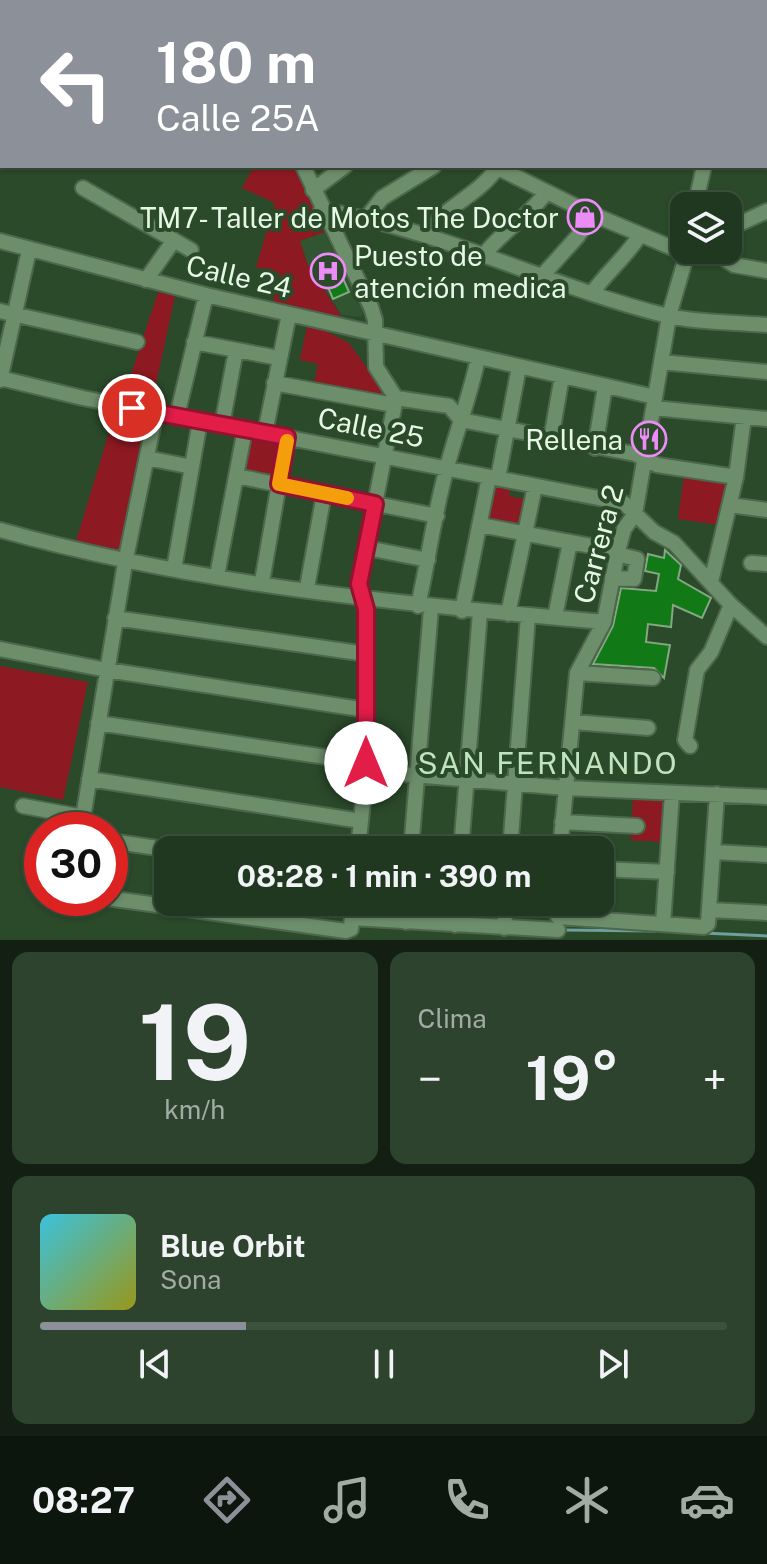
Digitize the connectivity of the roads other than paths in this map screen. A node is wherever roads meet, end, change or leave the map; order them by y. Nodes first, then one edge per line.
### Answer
1 (304, 168) edge
2 (342, 168) edge
3 (431, 168) edge
4 (494, 168) edge
5 (497, 168) edge
6 (704, 168) edge
7 (83, 188) dead end
8 (313, 190) junction
9 (698, 192) edge
10 (546, 193) junction
11 (321, 210) junction
12 (767, 211) edge
13 (592, 214) junction
14 (367, 217) junction
15 (742, 223) edge
16 (426, 235) junction
17 (640, 235) junction
18 (174, 240) junction
19 (0, 241) edge
20 (670, 247) edge
21 (29, 250) junction
22 (191, 250) dead end
23 (484, 255) junction
24 (683, 264) edge
25 (733, 264) edge
26 (767, 271) edge
27 (542, 276) junction
28 (146, 280) junction
29 (592, 293) junction
30 (206, 295) junction
31 (7, 313) edge
32 (289, 314) junction
33 (669, 316) junction
34 (767, 325) edge
35 (375, 335) junction
36 (137, 342) dead end
37 (194, 342) junction
38 (236, 350) junction
39 (279, 358) junction
40 (478, 358) junction
41 (661, 362) junction
42 (519, 367) junction
43 (767, 372) edge
44 (562, 376) junction
45 (0, 379) edge
46 (274, 383) junction
47 (605, 386) junction
48 (395, 402) junction
49 (655, 402) junction
50 (156, 412) junction
51 (177, 416) junction
52 (744, 417) junction
53 (767, 419) edge
54 (461, 420) junction
55 (200, 421) junction
56 (222, 425) junction
57 (245, 429) junction
58 (507, 430) junction
59 (265, 433) junction
60 (287, 437) junction
61 (551, 439) junction
62 (595, 448) junction
63 (384, 455) junction
64 (147, 458) junction
65 (646, 461) junction
66 (192, 467) junction
67 (446, 468) junction
68 (236, 476) junction
69 (736, 477) junction
70 (494, 478) junction
71 (279, 484) junction
72 (535, 486) junction
73 (324, 494) junction
74 (375, 504) junction
75 (730, 505) junction
76 (767, 510) edge
77 (635, 514) junction
78 (437, 516) junction
79 (480, 525) junction
80 (0, 530) edge
81 (525, 533) junction
82 (570, 542) junction
83 (367, 548) junction
84 (617, 552) junction
85 (428, 560) junction
86 (125, 563) junction
87 (751, 563) dead end
88 (767, 564) edge
89 (174, 569) junction
90 (217, 576) junction
91 (612, 578) junction
92 (262, 582) junction
93 (711, 582) junction
94 (307, 588) junction
95 (362, 596) junction
96 (731, 605) junction
97 (424, 607) junction
98 (462, 611) junction
99 (480, 612) junction
100 (508, 614) junction
101 (528, 616) junction
102 (555, 617) junction
103 (115, 618) junction
104 (604, 622) junction
105 (767, 637) edge
106 (0, 649) edge
107 (366, 654) junction
108 (107, 670) junction
109 (577, 673) junction
110 (653, 678) dead end
111 (366, 710) junction
112 (573, 722) junction
113 (98, 723) junction
114 (648, 728) dead end
115 (690, 746) dead end
116 (366, 767) junction
117 (417, 776) junction
118 (89, 779) junction
119 (467, 780) junction
120 (515, 783) junction
121 (566, 788) junction
122 (672, 793) junction
123 (717, 794) junction
124 (767, 797) edge
125 (23, 806) dead end
126 (43, 812) edge
127 (84, 812) edge
128 (361, 821) junction
129 (562, 822) junction
130 (637, 826) dead end
131 (359, 836) edge
132 (412, 836) edge
133 (462, 836) edge
134 (511, 836) edge
135 (561, 836) edge
136 (128, 844) edge
137 (154, 847) edge
138 (714, 852) junction
139 (767, 855) edge
140 (614, 870) edge
141 (667, 872) junction
142 (128, 900) edge
143 (767, 913) edge
144 (350, 916) edge
145 (406, 916) edge
146 (456, 916) edge
147 (505, 916) edge
148 (709, 917) junction
149 (406, 922) junction
150 (560, 922) edge
151 (349, 924) junction
152 (663, 924) junction
153 (455, 925) junction
154 (504, 928) junction

1 - 8 street
2 - 8 street
3 - 14 street
4 - 16 street
5 - 10 street
6 - 9 street
7 - 18 street
8 - 11 street
10 - 13 street
10 - 23 street
11 - 14 street
11 - 35 street
12 - 15 street
13 - 17 street
13 - 27 street
14 - 16 street
16 - 23 street
17 - 20 street
17 - 29 street
18 - 22 street
18 - 28 street
19 - 21 street, Calle 24
21 - 28 street, Calle 24
21 - 31 street
23 - 27 street
24 - 33 street, Carrera 2
25 - 26 street
27 - 29 street
28 - 30 street, Calle 24
29 - 33 street
30 - 32 street, Calle 24
30 - 37 street
31 - 36 street
31 - 45 street
32 - 35 street, Calle 24
32 - 39 street
33 - 34 street
33 - 41 street, Carrera 2
35 - 40 street, Calle 24
35 - 48 street
37 - 38 street
37 - 51 street
38 - 39 street
38 - 56 street
39 - 46 street
40 - 42 street, Calle 24
40 - 54 street
41 - 43 street
41 - 49 street, Carrera 2
42 - 44 street, Calle 24
42 - 58 street
44 - 47 street, Calle 24
44 - 61 street
45 - 50 street, Calle 25
46 - 48 street
46 - 59 street
47 - 49 street, Calle 24
47 - 62 street
48 - 54 street
48 - 63 street
49 - 52 street, Calle 24
49 - 65 street, Carrera 2
50 - 51 street, Calle 25
50 - 64 street
51 - 55 street, Calle 25
52 - 53 street, Calle 24
52 - 69 street
54 - 58 street
54 - 67 street
55 - 56 street, Calle 25
55 - 66 street
56 - 57 street, Calle 25
57 - 59 street, Calle 25
57 - 68 street
58 - 61 street
58 - 70 street
59 - 60 street, Calle 25
60 - 63 street, Calle 25
60 - 71 street
61 - 62 street
62 - 65 street
63 - 67 street, Calle 25
63 - 74 street
64 - 66 street
64 - 86 street
65 - 69 street
65 - 77 street, Carrera 2
66 - 89 street
67 - 70 street, Calle 25
67 - 78 street
68 - 71 street
68 - 90 street
69 - 75 street
70 - 72 street, Calle 25
70 - 79 street
71 - 73 street
71 - 92 street
72 - 77 street, Calle 25
72 - 81 street
73 - 74 street
73 - 94 street
74 - 78 street
74 - 83 street
75 - 76 street
75 - 93 street
77 - 84 street, Carrera 2
77 - 93 street, Calle 25
78 - 85 street
79 - 81 street
79 - 98 street
80 - 86 street
81 - 82 street
81 - 100 street
82 - 84 street
82 - 102 street
83 - 85 street
83 - 95 street
84 - 91 street, Carrera 2
84 - 91 street
85 - 97 street
86 - 89 street
86 - 103 street
87 - 88 street
89 - 90 street
90 - 92 street
91 - 104 street, Carrera 2
92 - 94 street
93 - 96 street, Calle 25
94 - 95 street
95 - 97 street
95 - 107 street
96 - 105 street, Calle 25
96 - 115 street
97 - 98 street
97 - 117 street
98 - 99 street
99 - 100 street
99 - 119 street
100 - 101 street
101 - 102 street
101 - 120 street
102 - 104 street
103 - 107 street
103 - 108 street
104 - 109 street, Carrera 2
106 - 108 street
107 - 111 street
108 - 111 street
108 - 113 street
109 - 110 street
109 - 112 street, Carrera 2
111 - 116 street
112 - 114 street
112 - 121 street, Carrera 2
113 - 116 street
113 - 118 street
116 - 117 street
116 - 128 street
117 - 119 street
117 - 132 street
118 - 127 street
118 - 128 street
119 - 120 street
119 - 133 street
120 - 121 street
120 - 134 street
121 - 122 street
121 - 129 street, Carrera 2
122 - 123 street
122 - 141 street
123 - 124 street
123 - 138 street
125 - 126 street
128 - 131 street
129 - 130 street
129 - 135 street, Carrera 2
136 - 137 street
138 - 139 street
138 - 148 street
140 - 141 street
141 - 152 street
142 - 151 street
143 - 148 street
144 - 151 street
145 - 149 street
146 - 153 street
147 - 154 street
148 - 152 street
149 - 151 street
149 - 153 street
150 - 152 street
150 - 154 street
153 - 154 street

